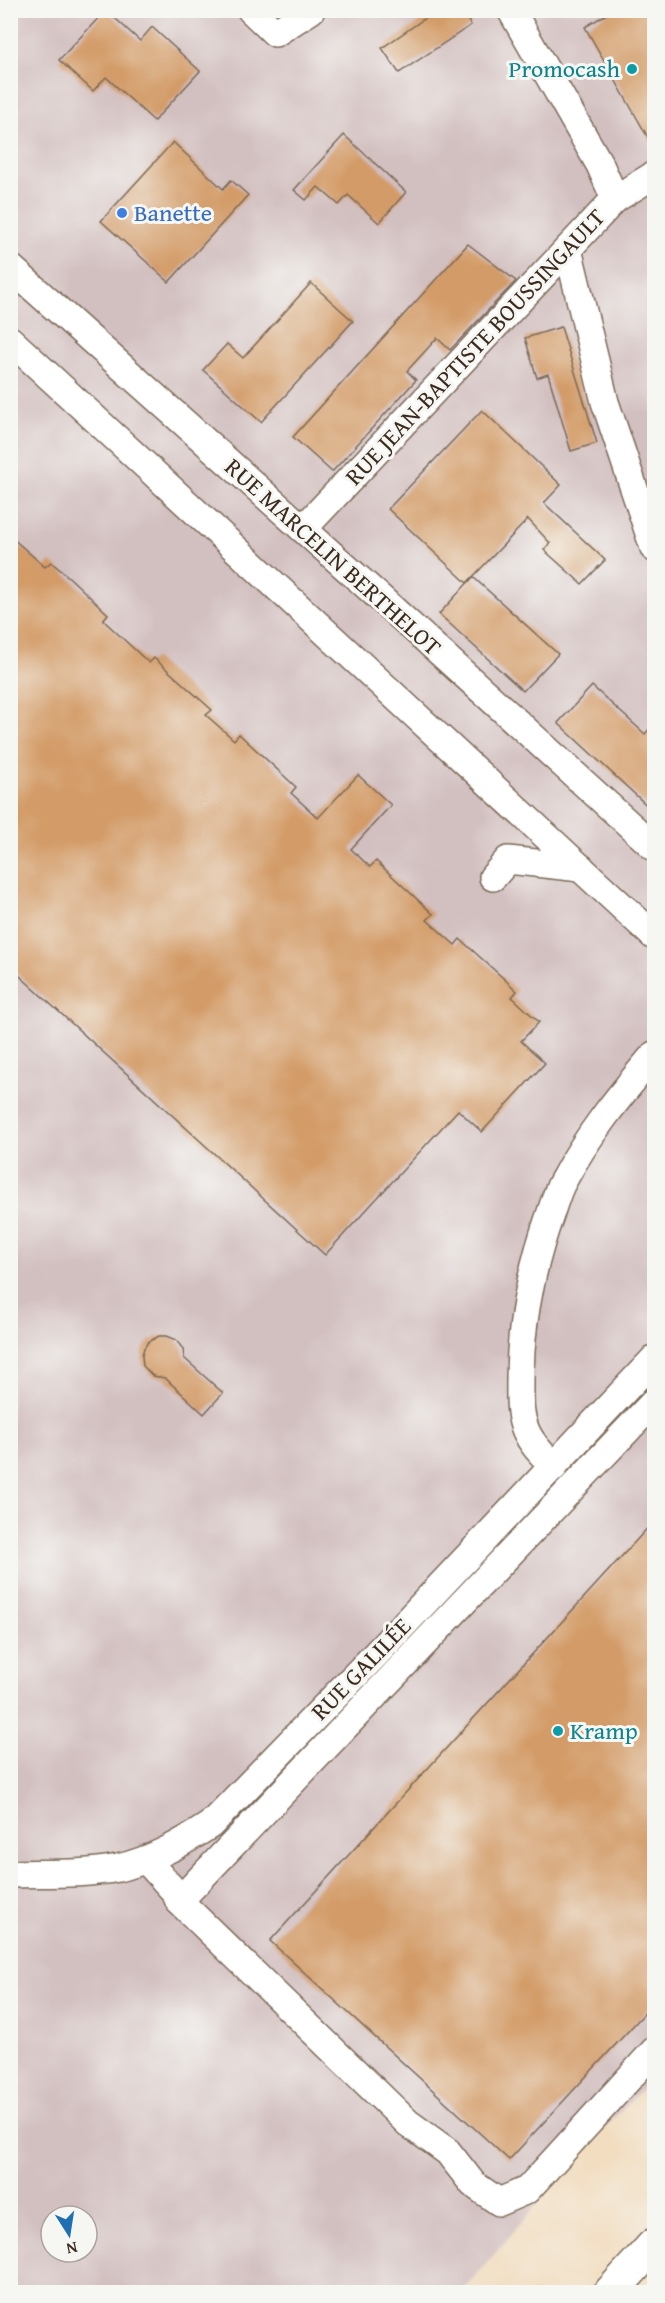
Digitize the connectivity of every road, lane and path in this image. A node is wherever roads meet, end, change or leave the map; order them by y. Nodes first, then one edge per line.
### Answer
1 (251, 10) edge
2 (311, 10) edge
3 (511, 10) edge
4 (654, 176) edge
5 (615, 199) junction
6 (568, 249) junction
7 (10, 267) edge
8 (10, 340) edge
9 (303, 529) junction
10 (654, 548) edge
11 (654, 847) edge
12 (581, 868) junction
13 (493, 877) dead end
14 (654, 936) edge
15 (654, 1055) edge
16 (654, 1359) edge
17 (654, 1402) edge
18 (554, 1467) junction
19 (146, 1860) junction
20 (10, 1874) edge
21 (179, 1901) junction
22 (654, 2051) edge
23 (654, 2245) edge
24 (611, 2292) edge

1 - 2 street
3 - 5 street
4 - 5 street, RUE JEAN-BAPTISTE BOUSSINGAULT
5 - 6 street, RUE JEAN-BAPTISTE BOUSSINGAULT
6 - 9 street, RUE JEAN-BAPTISTE BOUSSINGAULT
6 - 10 street
7 - 9 street, RUE MARCELIN BERTHELOT
8 - 12 street
9 - 11 street, RUE MARCELIN BERTHELOT
12 - 13 street
12 - 14 street
15 - 18 street
16 - 18 street, RUE GALILÉE
17 - 21 street
18 - 19 street, RUE GALILÉE
19 - 20 street, RUE GALILÉE
19 - 21 street
21 - 22 street
23 - 24 highway

